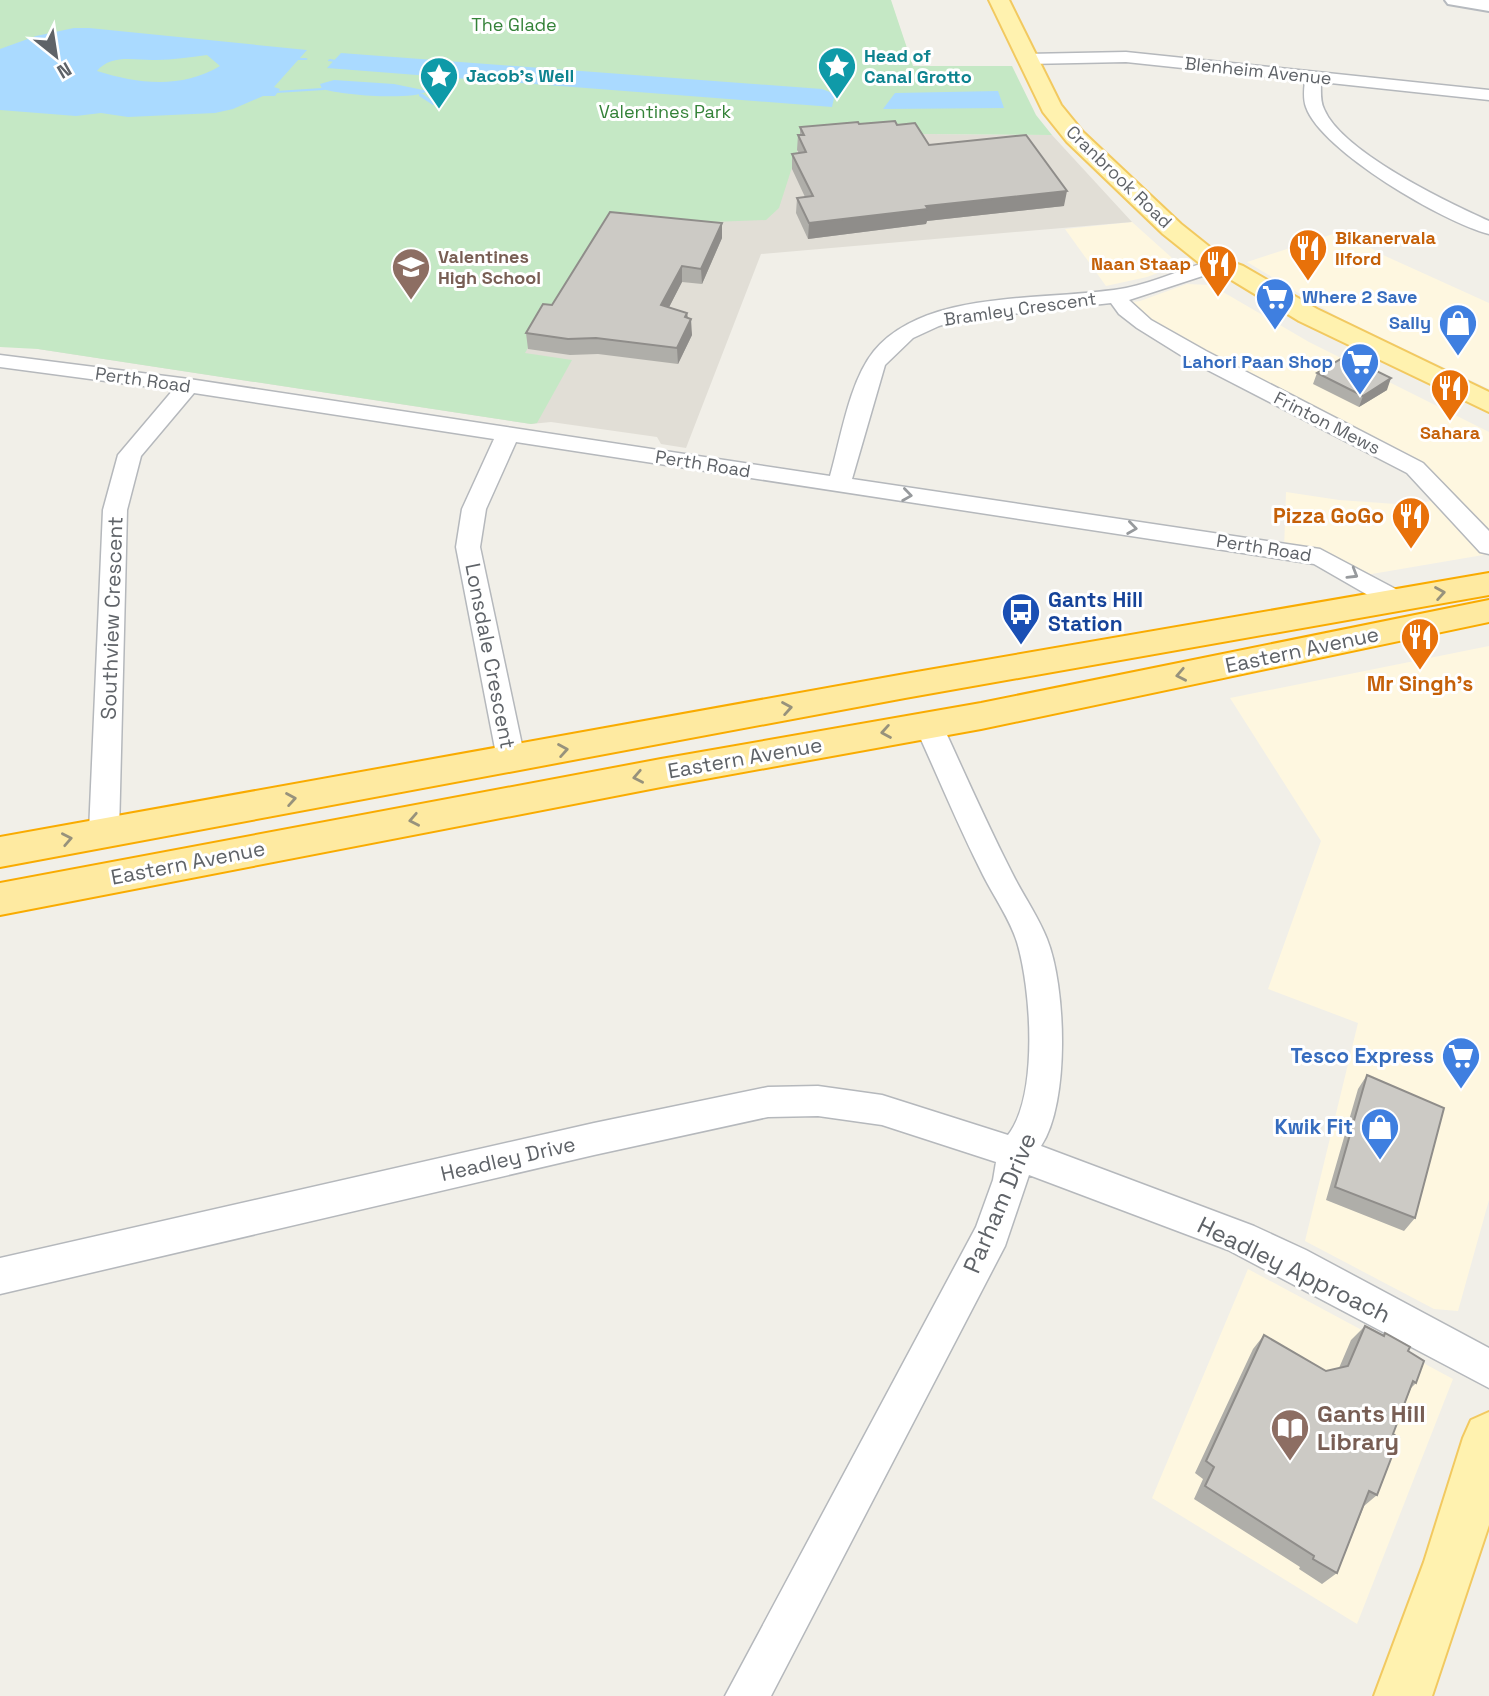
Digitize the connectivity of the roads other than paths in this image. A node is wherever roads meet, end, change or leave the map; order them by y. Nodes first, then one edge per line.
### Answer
1 (999, 0) edge
2 (1455, 0) edge
3 (1487, 3) edge
4 (1027, 59) junction
5 (1312, 77) junction
6 (1489, 95) edge
7 (1489, 228) edge
8 (1217, 265) junction
9 (1116, 296) junction
10 (0, 361) edge
11 (189, 386) junction
12 (1489, 403) edge
13 (1489, 421) edge
14 (508, 434) junction
15 (839, 485) junction
16 (1489, 546) edge
17 (1489, 584) edge
18 (1396, 600) junction
19 (1489, 611) edge
20 (928, 724) junction
21 (511, 759) junction
22 (104, 832) junction
23 (0, 852) edge
24 (0, 899) edge
25 (1015, 1153) junction
26 (0, 1276) edge
27 (1489, 1369) edge
28 (1489, 1438) edge
29 (1410, 1693) edge
30 (747, 1696) edge

1 - 4 main road, Cranbrook Road
2 - 3 main road
4 - 5 street, Blenheim Avenue
4 - 8 main road, Cranbrook Road
5 - 6 street, Blenheim Avenue
5 - 7 street
8 - 9 street, Bramley Crescent
8 - 12 main road, Cranbrook Road
8 - 13 main road, Cranbrook Road
9 - 15 street, Bramley Crescent
9 - 16 street, Frinton Mews
10 - 11 street, Perth Road
11 - 14 street, Perth Road
11 - 22 street, Southview Crescent
14 - 15 street, Perth Road
14 - 21 street, Lonsdale Crescent
15 -> 18 street, Perth Road
18 -> 17 highway, Eastern Avenue
21 -> 18 highway, Eastern Avenue
19 -> 20 highway, Eastern Avenue
20 -> 24 highway, Eastern Avenue
20 - 25 street, Parham Drive
22 -> 21 highway, Eastern Avenue
23 -> 22 highway, Eastern Avenue
25 - 26 street, Headley Drive
25 - 27 street, Headley Approach
25 - 30 street, Parham Drive
28 - 29 main road

